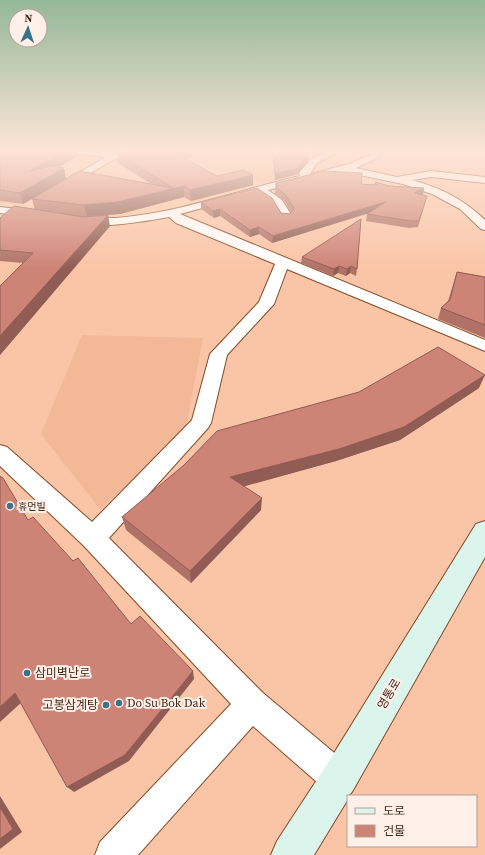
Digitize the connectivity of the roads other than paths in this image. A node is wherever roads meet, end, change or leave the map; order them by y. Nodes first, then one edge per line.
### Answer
1 (58, 190) edge
2 (256, 190) edge
3 (260, 190) edge
4 (282, 190) edge
5 (430, 190) edge
6 (285, 193) edge
7 (51, 194) edge
8 (32, 205) edge
9 (0, 210) edge
10 (21, 212) junction
11 (171, 213) junction
12 (286, 216) edge
13 (71, 221) edge
14 (0, 222) edge
15 (485, 226) edge
16 (282, 263) junction
17 (485, 346) edge
18 (0, 453) edge
19 (485, 532) edge
20 (93, 538) junction
21 (252, 704) junction
22 (339, 779) junction
23 (113, 855) edge
24 (291, 855) edge

1 - 7 street
2 - 11 street
3 - 12 street
4 - 6 street
5 - 15 street
8 - 10 street
9 - 10 street
10 - 14 street
11 - 13 street
11 - 16 street
16 - 17 street
16 - 20 street
18 - 20 street
19 - 22 street, 영통로
20 - 21 street
21 - 22 street
21 - 23 street
22 - 24 street, 영통로

